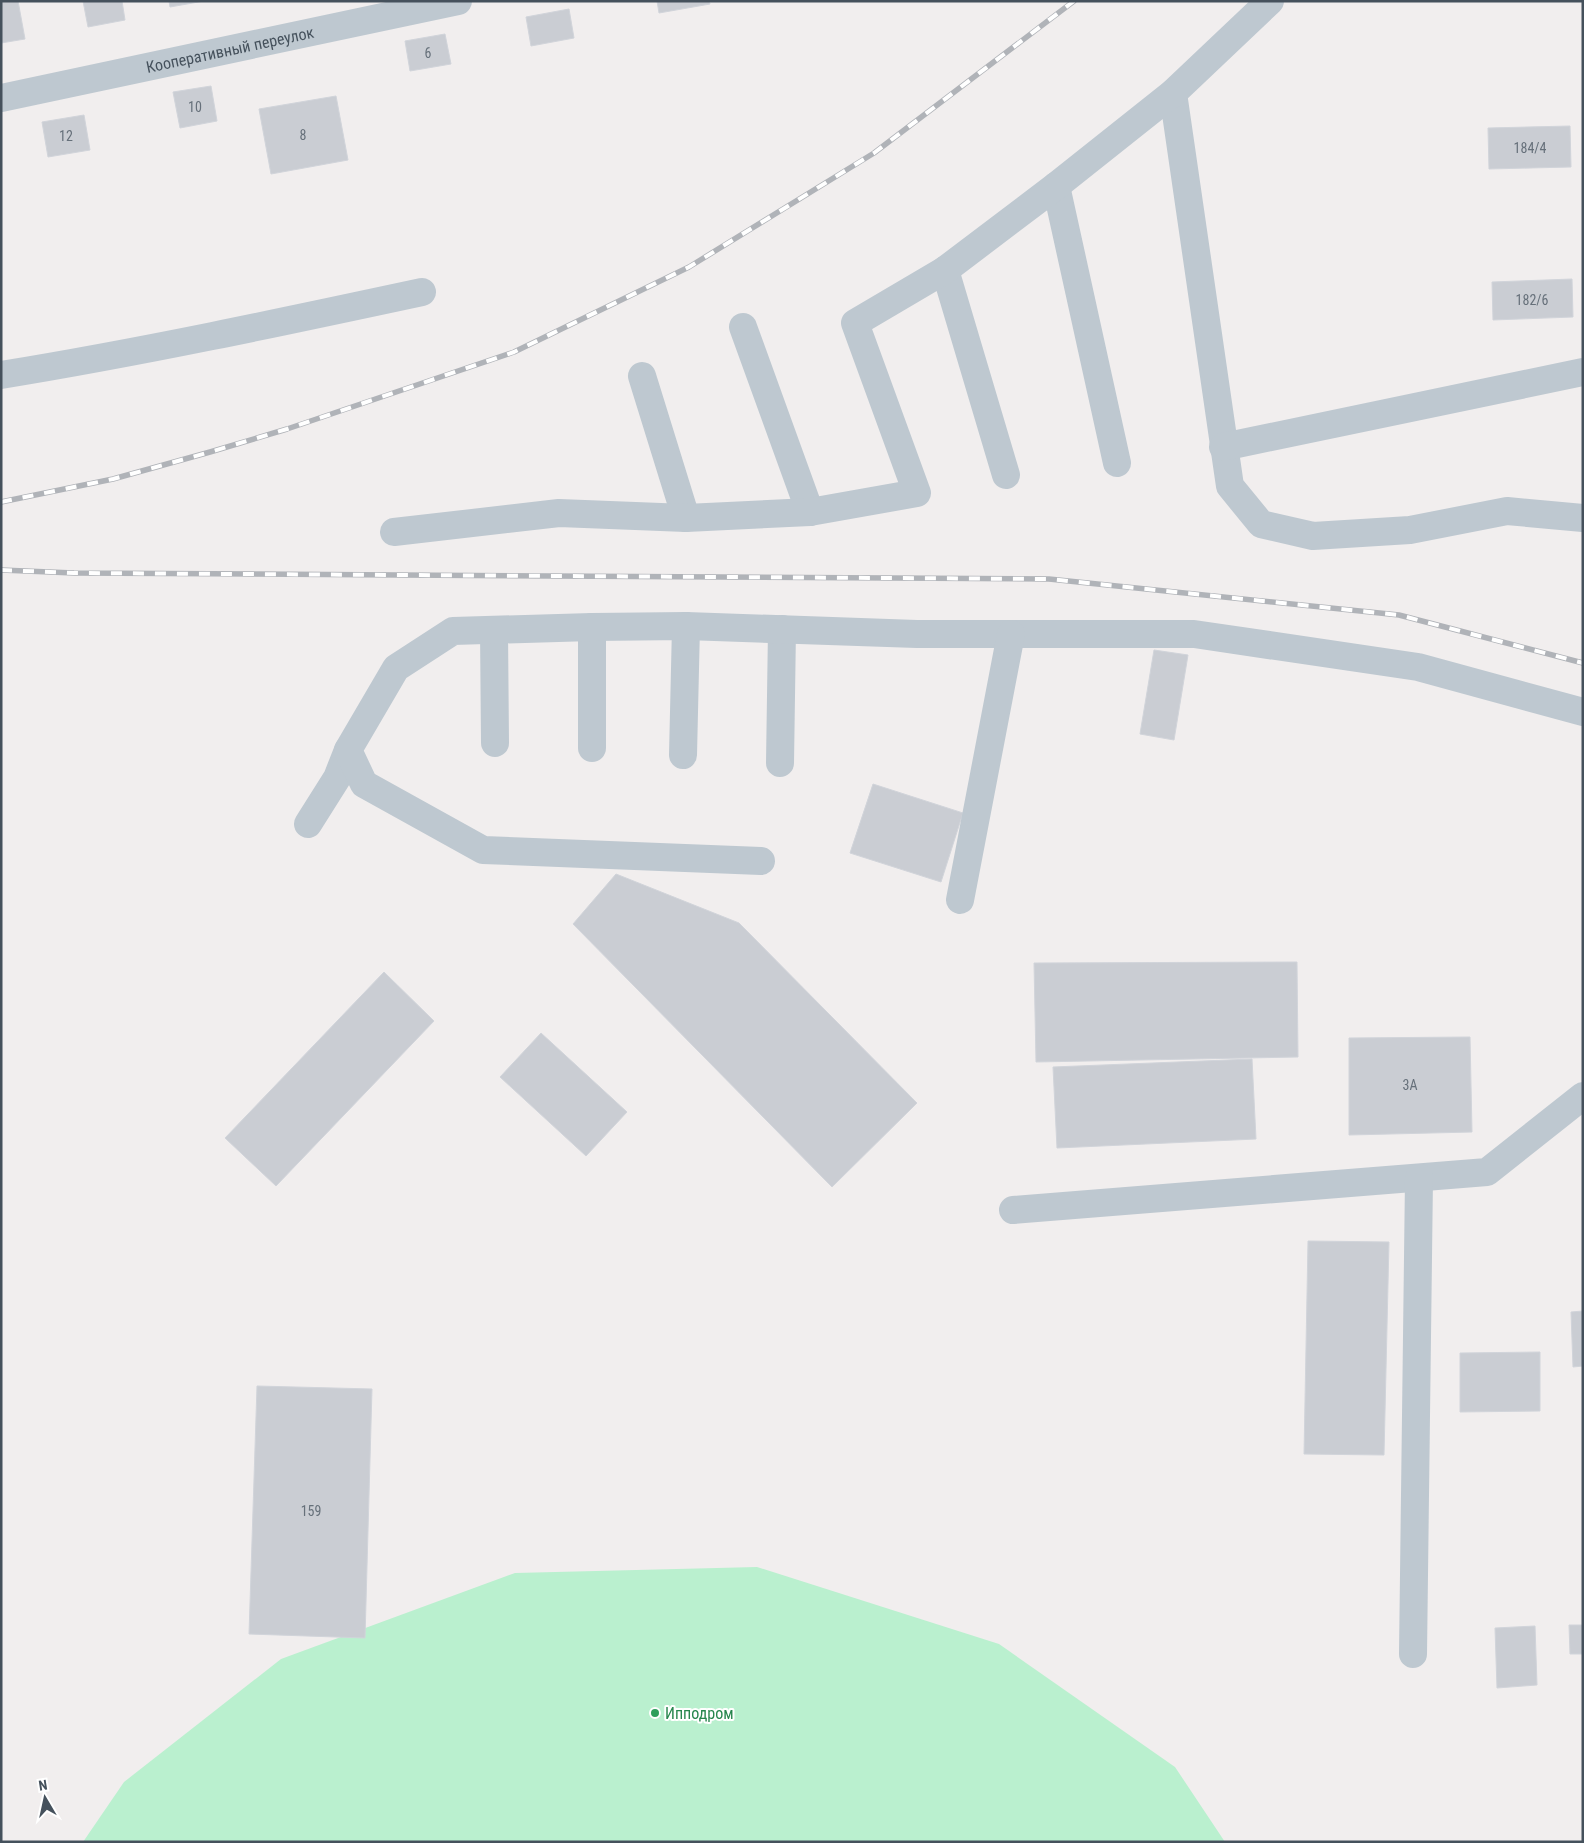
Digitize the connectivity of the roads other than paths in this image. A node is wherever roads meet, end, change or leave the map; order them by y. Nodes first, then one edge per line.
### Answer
1 (458, 1) edge
2 (1270, 1) edge
3 (1173, 93) junction
4 (1, 98) edge
5 (1056, 186) junction
6 (945, 270) junction
7 (422, 292) dead end
8 (743, 327) dead end
9 (1583, 372) edge
10 (1, 375) edge
11 (642, 376) dead end
12 (1223, 446) junction
13 (1117, 463) dead end
14 (1006, 476) dead end
15 (810, 512) junction
16 (686, 518) junction
17 (1583, 518) edge
18 (394, 532) dead end
19 (686, 626) junction
20 (592, 627) junction
21 (494, 630) junction
22 (782, 630) junction
23 (1011, 634) junction
24 (1583, 712) edge
25 (495, 743) dead end
26 (592, 748) dead end
27 (348, 750) junction
28 (683, 755) dead end
29 (780, 763) dead end
30 (308, 824) dead end
31 (761, 861) dead end
32 (960, 900) dead end
33 (1583, 1096) edge
34 (1420, 1178) junction
35 (1013, 1210) dead end
36 (1413, 1654) dead end

1 - 4 street, Кооперативный переулок
2 - 3 street
3 - 5 street
3 - 12 street
5 - 6 street
5 - 13 street
6 - 14 street
6 - 15 street
7 - 10 street
8 - 15 street
9 - 12 street
11 - 16 street
12 - 17 street
15 - 16 street
16 - 18 street
19 - 20 street
19 - 22 street
19 - 28 street
20 - 21 street
20 - 26 street
21 - 25 street
21 - 27 street
22 - 23 street
22 - 29 street
23 - 24 street
23 - 32 street
27 - 30 street
27 - 31 street
33 - 34 street
34 - 35 street
34 - 36 street

